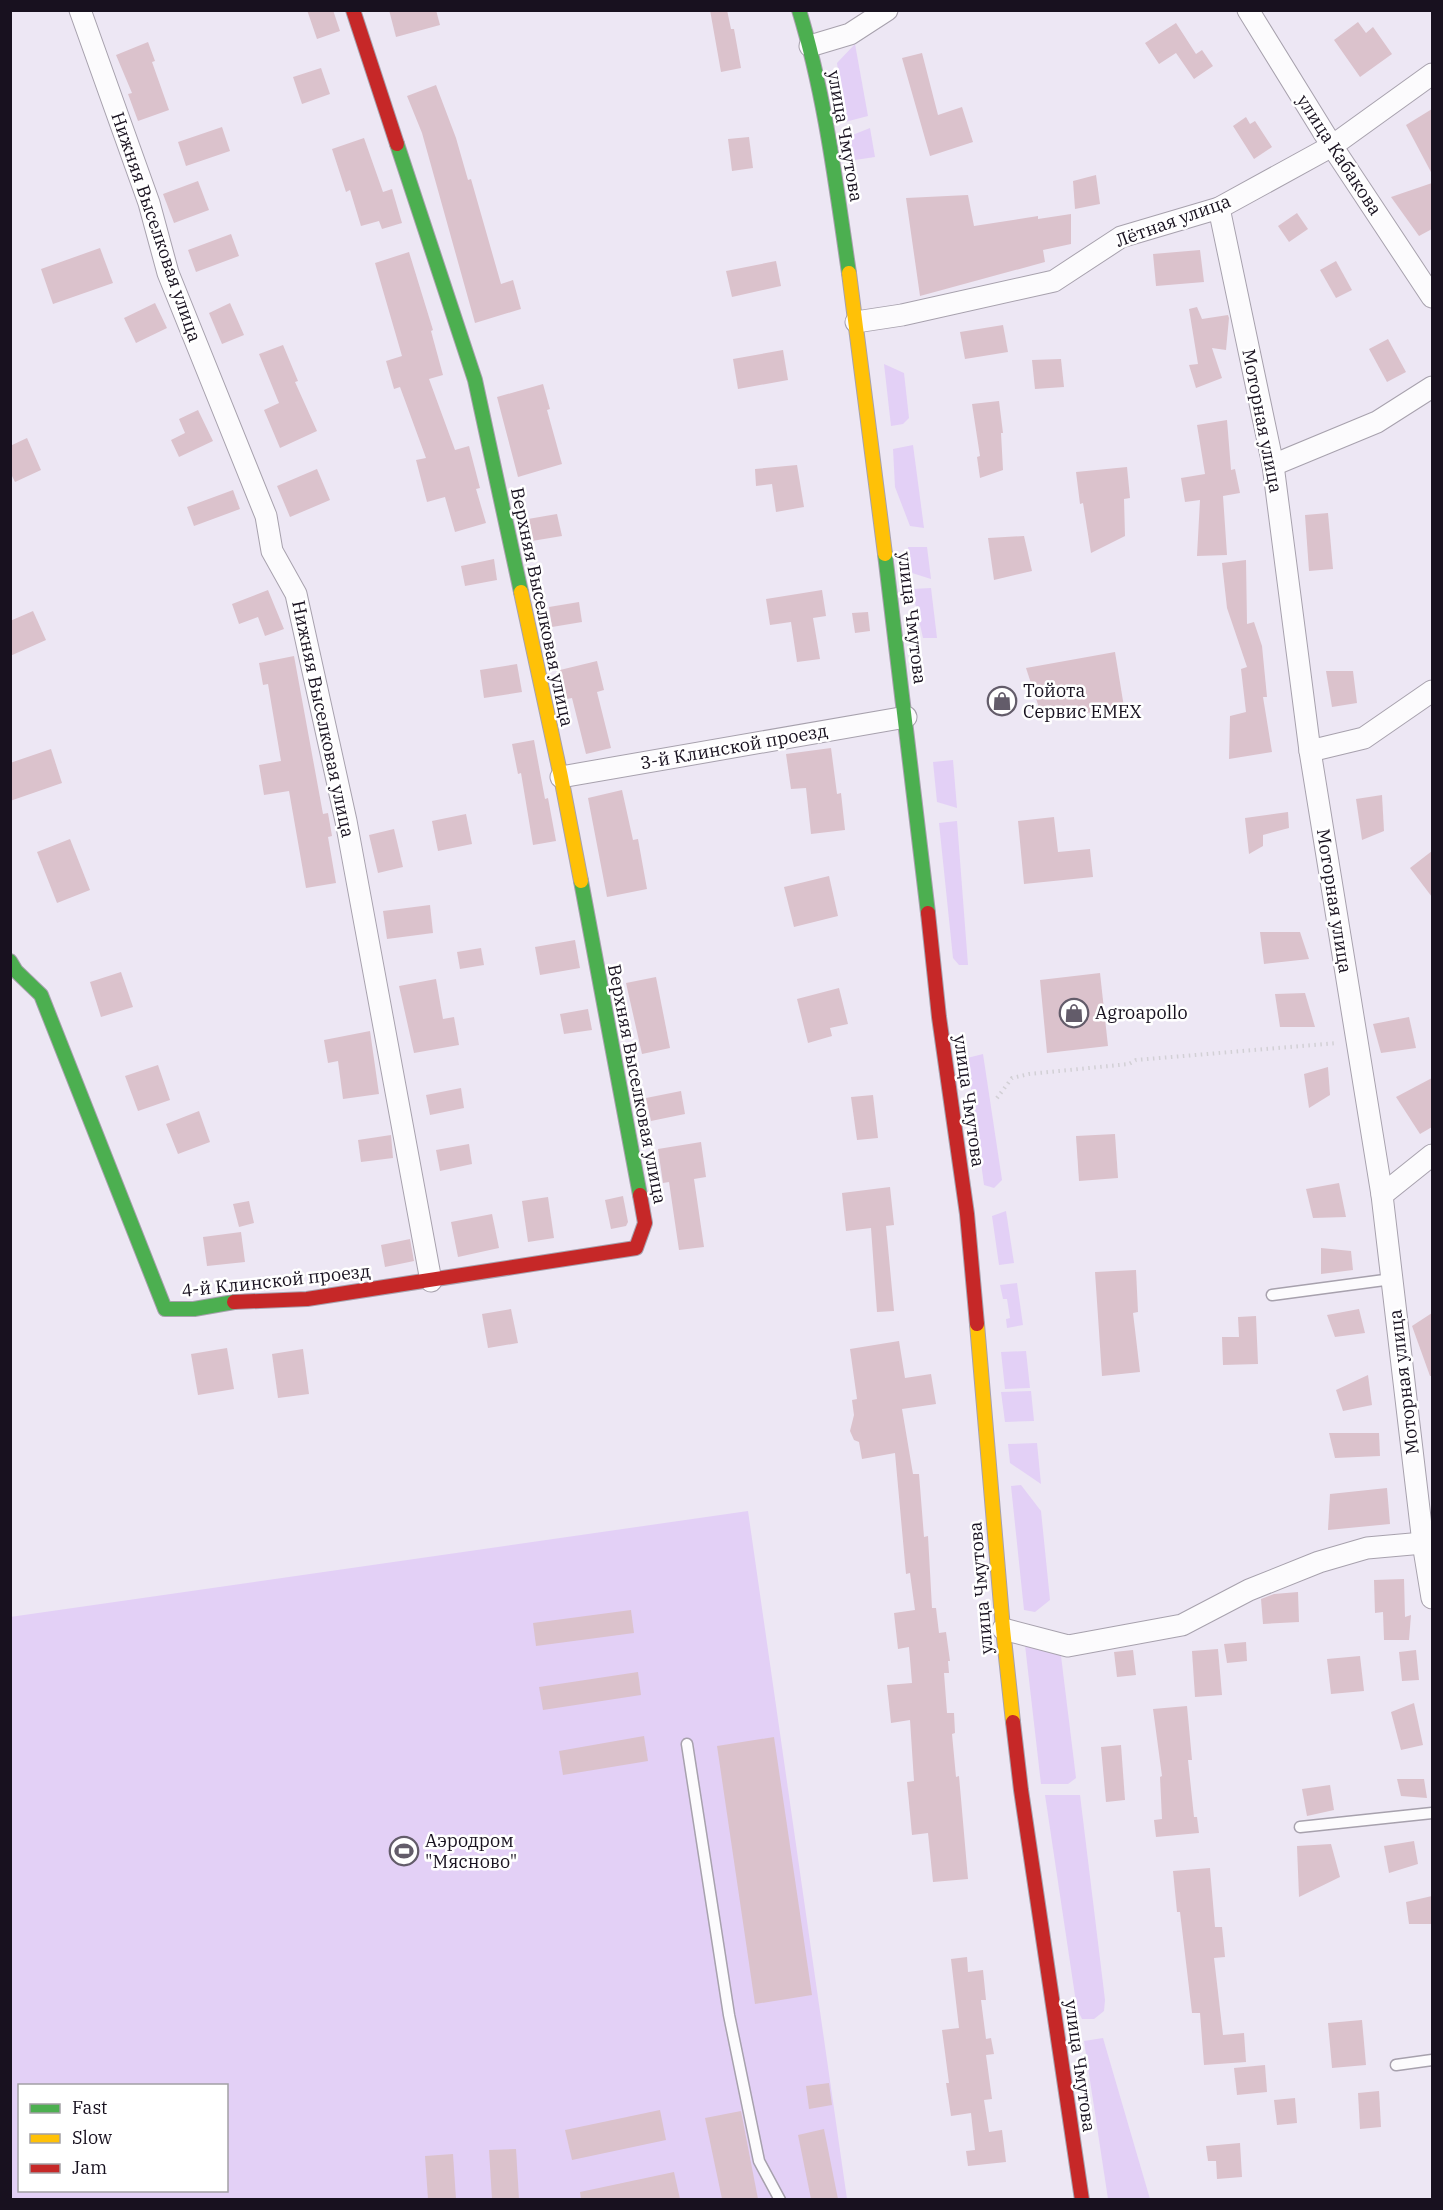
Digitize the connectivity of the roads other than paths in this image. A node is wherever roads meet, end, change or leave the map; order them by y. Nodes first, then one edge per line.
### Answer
1 (80, 10) edge
2 (353, 10) edge
3 (799, 10) edge
4 (887, 10) edge
5 (1248, 10) edge
6 (810, 46) junction
7 (1432, 74) edge
8 (1332, 146) junction
9 (1220, 208) junction
10 (1432, 297) edge
11 (856, 322) junction
12 (1432, 387) edge
13 (1273, 465) junction
14 (1432, 691) edge
15 (906, 717) junction
16 (1310, 751) junction
17 (561, 777) junction
18 (10, 961) edge
19 (1432, 1155) edge
20 (1382, 1195) junction
21 (645, 1223) joint
22 (1392, 1279) junction
23 (431, 1281) junction
24 (1272, 1295) dead end
25 (1428, 1541) edge
26 (1432, 1598) edge
27 (1003, 1629) junction
28 (687, 1744) dead end
29 (1432, 1813) edge
30 (1300, 1827) dead end
31 (1432, 2060) edge
32 (1396, 2065) dead end
33 (780, 2199) edge
34 (1082, 2199) edge

1 - 23 street, Нижняя Выселковая улица
2 - 17 main road, Верхняя Выселковая улица
3 - 6 main road, улица Чмутова
4 - 6 street
5 - 8 street, улица Кабакова
6 - 11 main road, улица Чмутова
7 - 8 street, Лётная улица
8 - 9 street, Лётная улица
8 - 10 street, улица Кабакова
9 - 11 street, Лётная улица
9 - 13 street, Моторная улица
11 - 15 main road, улица Чмутова
12 - 13 street
13 - 16 street, Моторная улица
14 - 16 street
15 - 17 street, 3-й Клинской проезд
15 - 27 main road, улица Чмутова
16 - 20 street, Моторная улица
17 - 21 main road, Верхняя Выселковая улица
18 - 23 main road, 4-й Клинской проезд
19 - 20 street
20 - 22 street, Моторная улица
21 - 23 main road, 4-й Клинской проезд
22 - 24 lane
22 - 25 street, Моторная улица
25 - 26 street, Моторная улица
25 - 27 street
27 - 34 main road, улица Чмутова
28 - 33 lane
29 - 30 lane
31 - 32 lane

